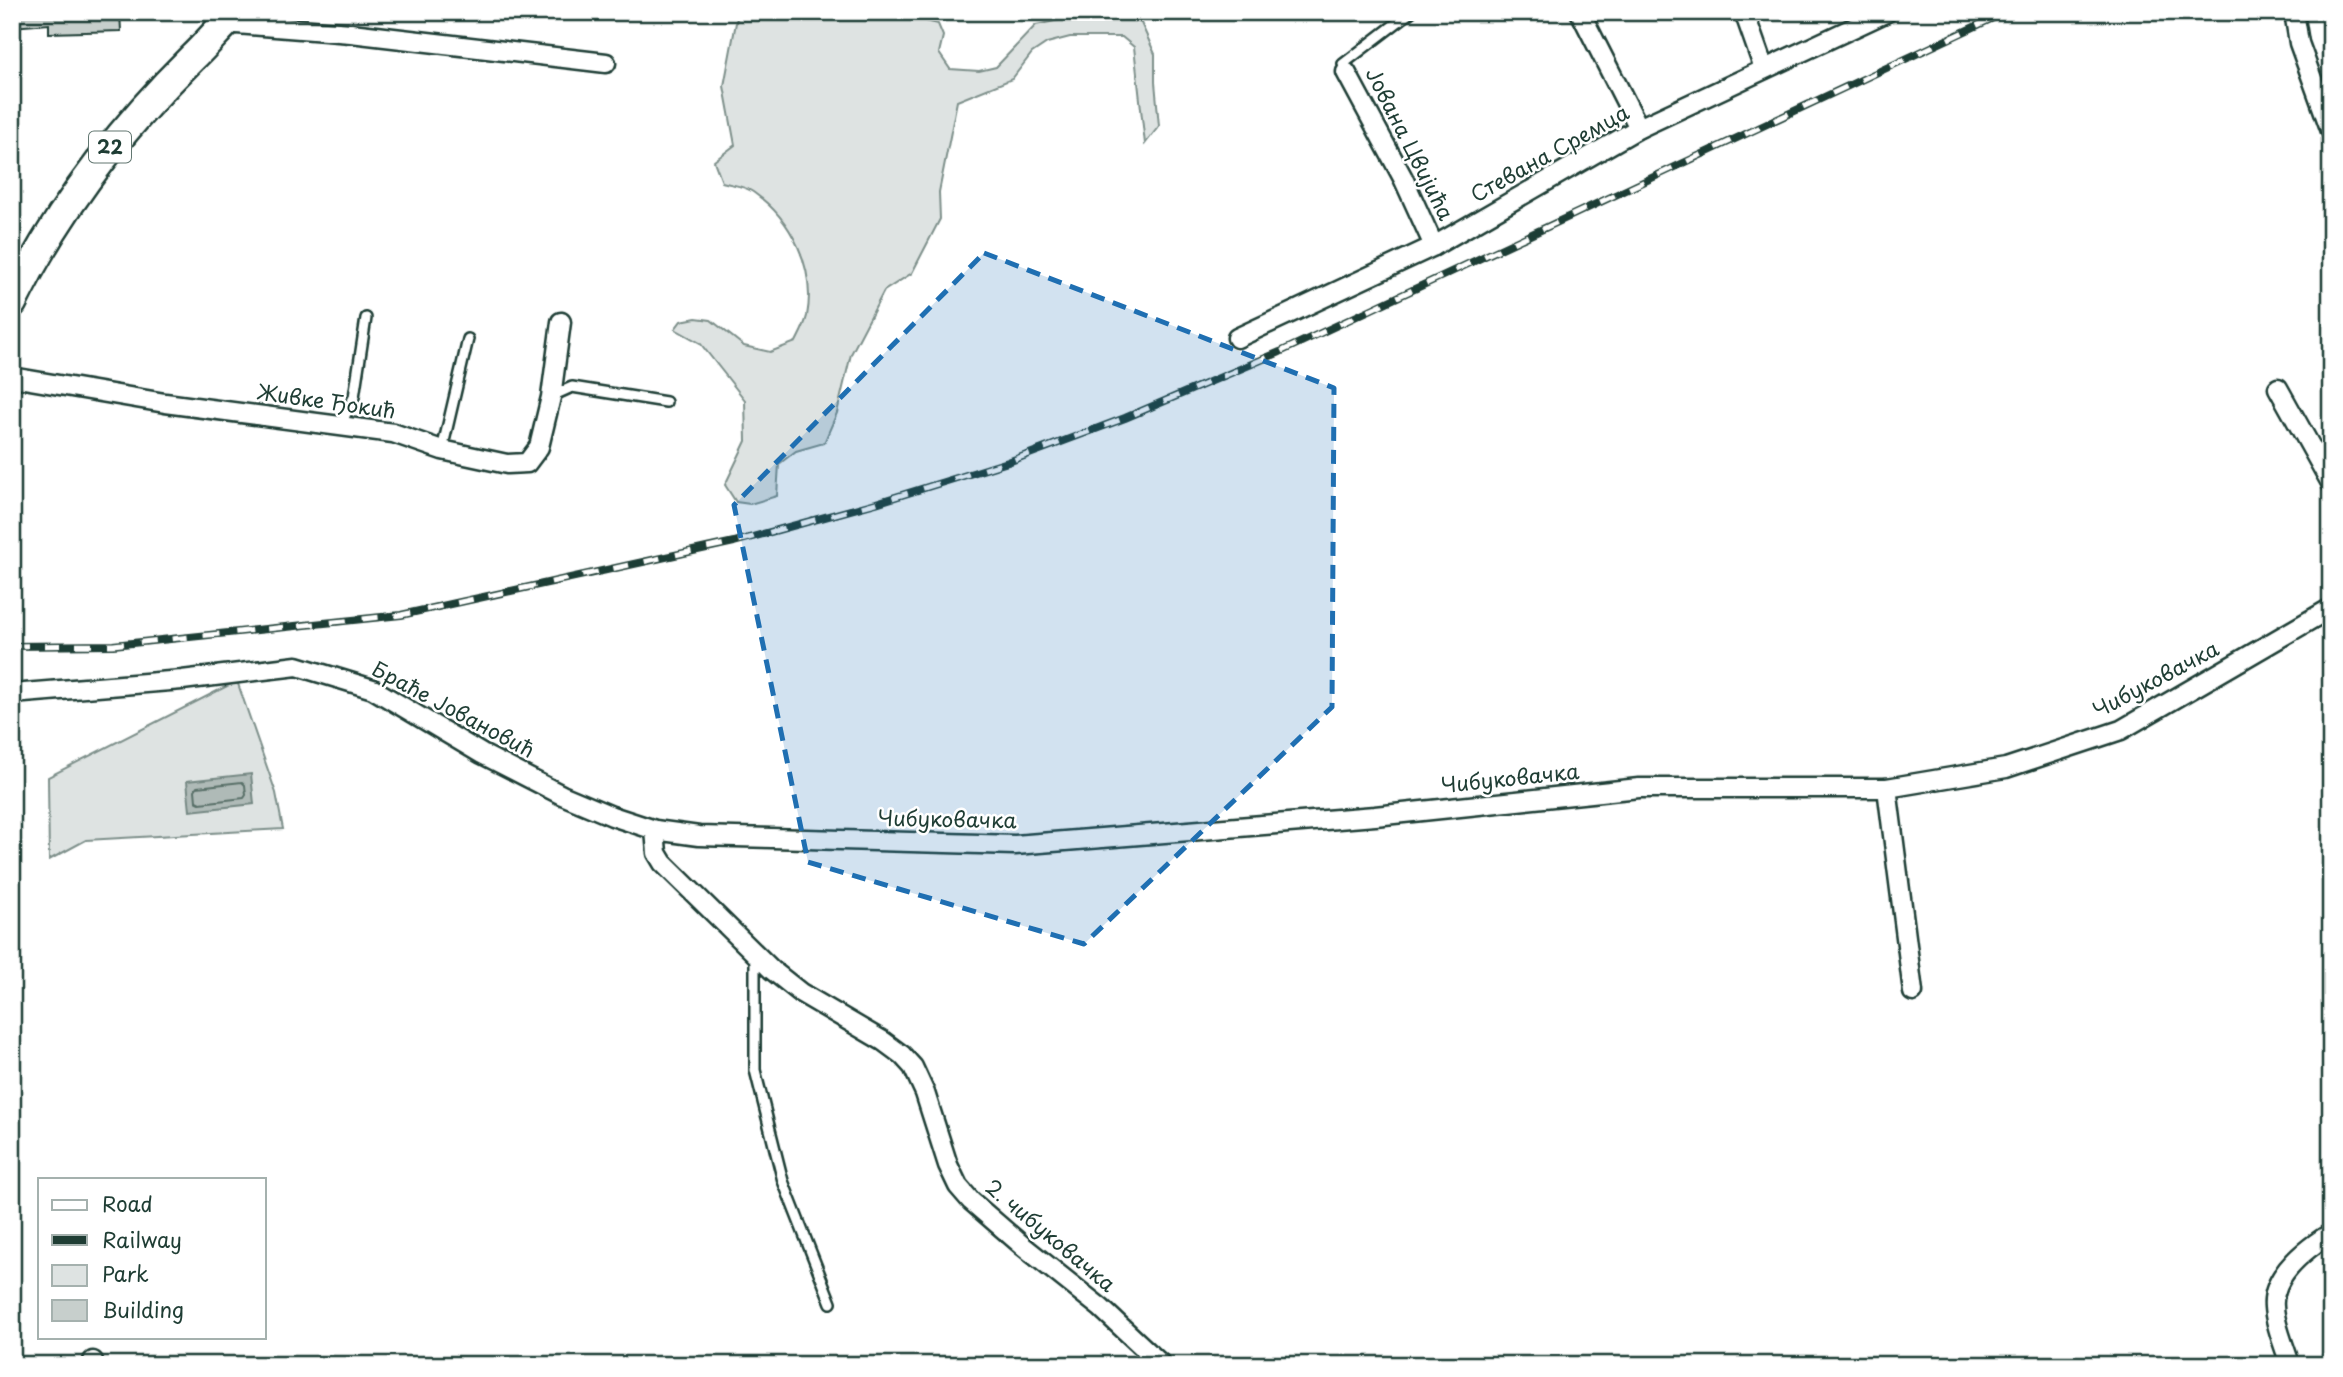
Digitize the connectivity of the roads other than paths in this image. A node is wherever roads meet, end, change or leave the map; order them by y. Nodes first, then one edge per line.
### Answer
1 (1411, 12) edge
2 (1580, 12) edge
3 (1744, 12) edge
4 (1886, 12) edge
5 (2294, 12) edge
6 (231, 18) edge
7 (606, 63) dead end
8 (1765, 69) junction
9 (1346, 72) joint
10 (1639, 128) junction
11 (2331, 131) edge
12 (1434, 246) junction
13 (12, 303) edge
14 (366, 318) dead end
15 (561, 322) dead end
16 (1237, 338) dead end
17 (468, 339) dead end
18 (12, 377) edge
19 (2278, 388) dead end
20 (551, 397) junction
21 (666, 401) dead end
22 (340, 426) junction
23 (442, 450) junction
24 (2331, 482) edge
25 (2330, 612) edge
26 (12, 694) edge
27 (1887, 788) junction
28 (655, 830) junction
29 (755, 954) junction
30 (1913, 992) dead end
31 (2331, 1233) edge
32 (831, 1303) dead end
33 (1162, 1365) edge
34 (2290, 1365) edge

1 - 9 lane, Јована Цвијића
2 - 10 street
3 - 8 street
4 - 8 street, Стевана Сремца
5 - 11 street
6 - 7 street
6 - 13 main road, 22
8 - 10 street, Стевана Сремца
9 - 12 street, Јована Цвијића
10 - 12 street, Стевана Сремца
12 - 16 street, Стевана Сремца
14 - 22 lane
15 - 20 street, Живке Ђокић
17 - 23 lane
18 - 22 street, Живке Ђокић
19 - 24 street
20 - 21 lane
20 - 23 street, Живке Ђокић
22 - 23 street, Живке Ђокић
25 - 27 street, Чибуковачка
26 - 28 street, Браће Јовановић
27 - 28 street, Чибуковачка
27 - 30 street
28 - 29 street, 2. чибуковачка
29 - 32 lane
29 - 33 street, 2. чибуковачка
31 - 34 street

